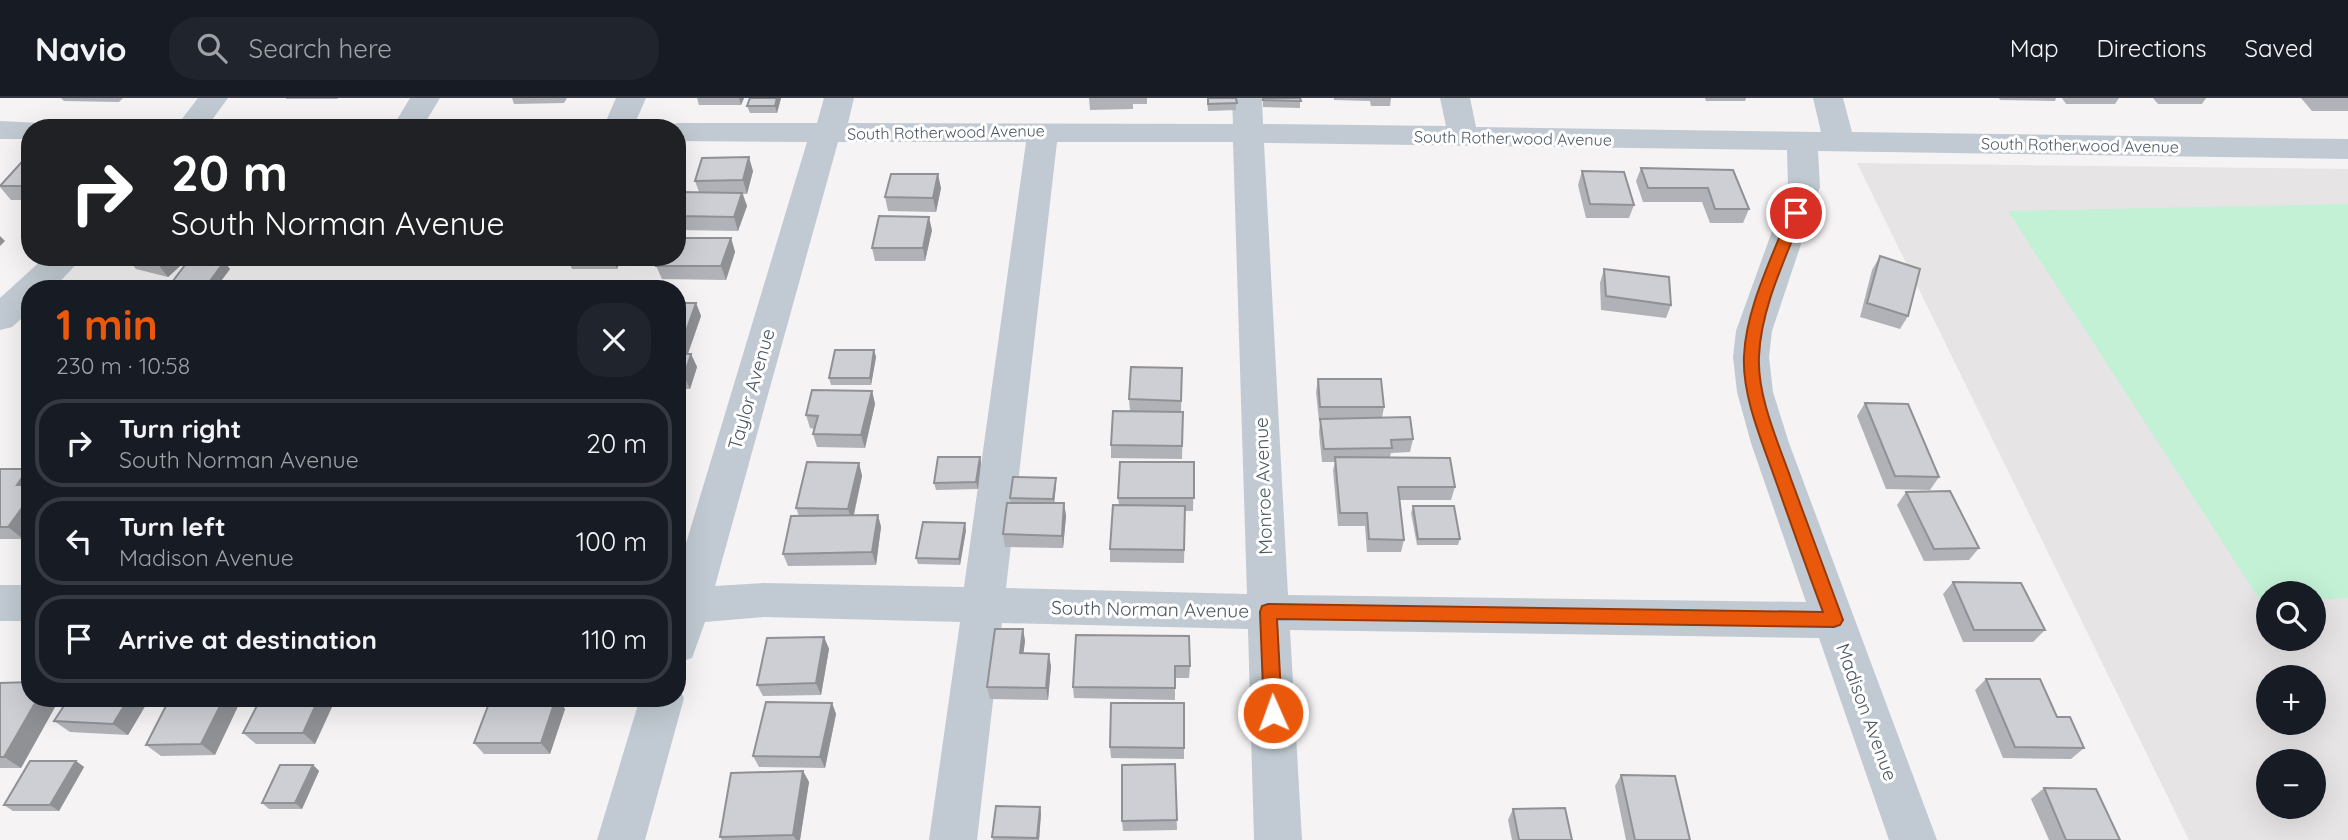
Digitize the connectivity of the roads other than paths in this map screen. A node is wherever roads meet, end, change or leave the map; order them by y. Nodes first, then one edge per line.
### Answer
1 (213, 98) edge
2 (425, 98) edge
3 (631, 98) edge
4 (839, 98) edge
5 (1455, 98) edge
6 (1828, 98) edge
7 (1248, 115) edge
8 (197, 119) edge
9 (412, 119) edge
10 (622, 119) edge
11 (1038, 124) junction
12 (0, 130) edge
13 (21, 130) edge
14 (686, 132) edge
15 (828, 133) junction
16 (1464, 138) junction
17 (1820, 142) junction
18 (2348, 149) edge
19 (56, 266) edge
20 (42, 280) edge
21 (21, 299) edge
22 (0, 318) edge
23 (686, 596) edge
24 (0, 603) edge
25 (21, 603) edge
26 (686, 606) edge
27 (981, 606) junction
28 (1268, 612) junction
29 (1834, 620) junction
30 (659, 707) edge
31 (621, 840) edge
32 (953, 840) edge
33 (1278, 840) edge
34 (1913, 840) edge

1 - 8 street
2 - 9 street
3 - 10 street
4 - 15 street, Taylor Avenue
5 - 16 street
6 - 17 street, Madison Avenue
7 - 11 street, South Rotherwood Avenue
7 - 16 street, South Rotherwood Avenue
7 - 28 street, Monroe Avenue
11 - 15 street, South Rotherwood Avenue
11 - 27 street
12 - 13 street
14 - 15 street, South Rotherwood Avenue
15 - 23 street, Taylor Avenue
16 - 17 street, South Rotherwood Avenue
17 - 18 street, South Rotherwood Avenue
17 - 29 street, Madison Avenue
19 - 20 street
21 - 22 street
24 - 25 street
26 - 27 street, South Norman Avenue
27 - 28 street, South Norman Avenue
27 - 32 street
28 - 29 street, South Norman Avenue
28 - 33 street, Monroe Avenue
29 - 34 street, Madison Avenue
30 - 31 street

